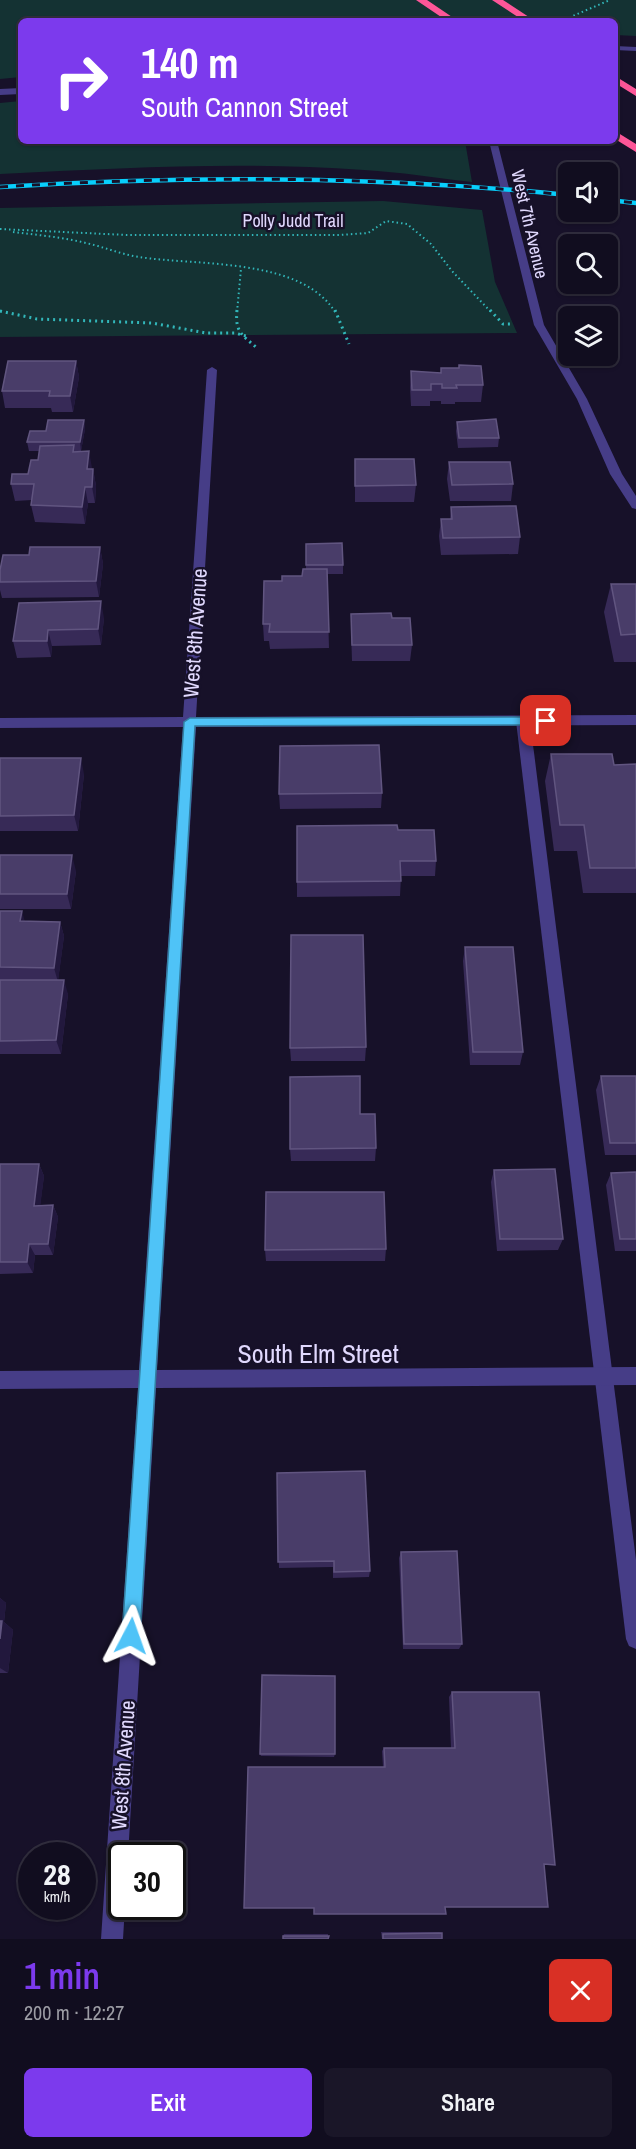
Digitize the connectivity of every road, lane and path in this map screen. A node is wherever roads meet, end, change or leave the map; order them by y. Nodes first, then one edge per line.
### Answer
1 (421, 0) edge
2 (497, 0) edge
3 (610, 0) edge
4 (448, 18) edge
5 (525, 18) edge
6 (568, 18) edge
7 (618, 48) edge
8 (636, 49) edge
9 (618, 81) edge
10 (18, 91) edge
11 (0, 92) edge
12 (636, 93) edge
13 (618, 136) edge
14 (494, 144) edge
15 (636, 149) edge
16 (0, 230) edge
17 (241, 269) junction
18 (0, 311) edge
19 (539, 325) junction
20 (246, 336) junction
21 (349, 344) dead end
22 (257, 348) dead end
23 (212, 370) dead end
24 (636, 505) edge
25 (636, 720) edge
26 (523, 721) junction
27 (190, 722) junction
28 (0, 723) edge
29 (636, 1376) edge
30 (604, 1377) junction
31 (0, 1380) edge
32 (147, 1380) junction
33 (636, 1639) edge
34 (112, 1939) edge

1 - 4 highway
2 - 5 highway
3 - 6 path
7 - 8 street
9 - 12 highway
10 - 11 street
13 - 15 highway
14 - 19 street, West 7th Avenue
16 - 17 path
16 - 19 path, Polly Judd Trail
17 - 20 path
17 - 21 path
18 - 20 path
19 - 24 street, West 7th Avenue
20 - 22 path
23 - 27 street, West 8th Avenue
25 - 26 street
26 - 27 street
26 - 30 street
27 - 28 street
27 - 32 street, West 8th Avenue
29 - 30 street, South Elm Street
30 - 32 street, South Elm Street
30 - 33 street
31 - 32 street, South Elm Street
32 - 34 street, West 8th Avenue

